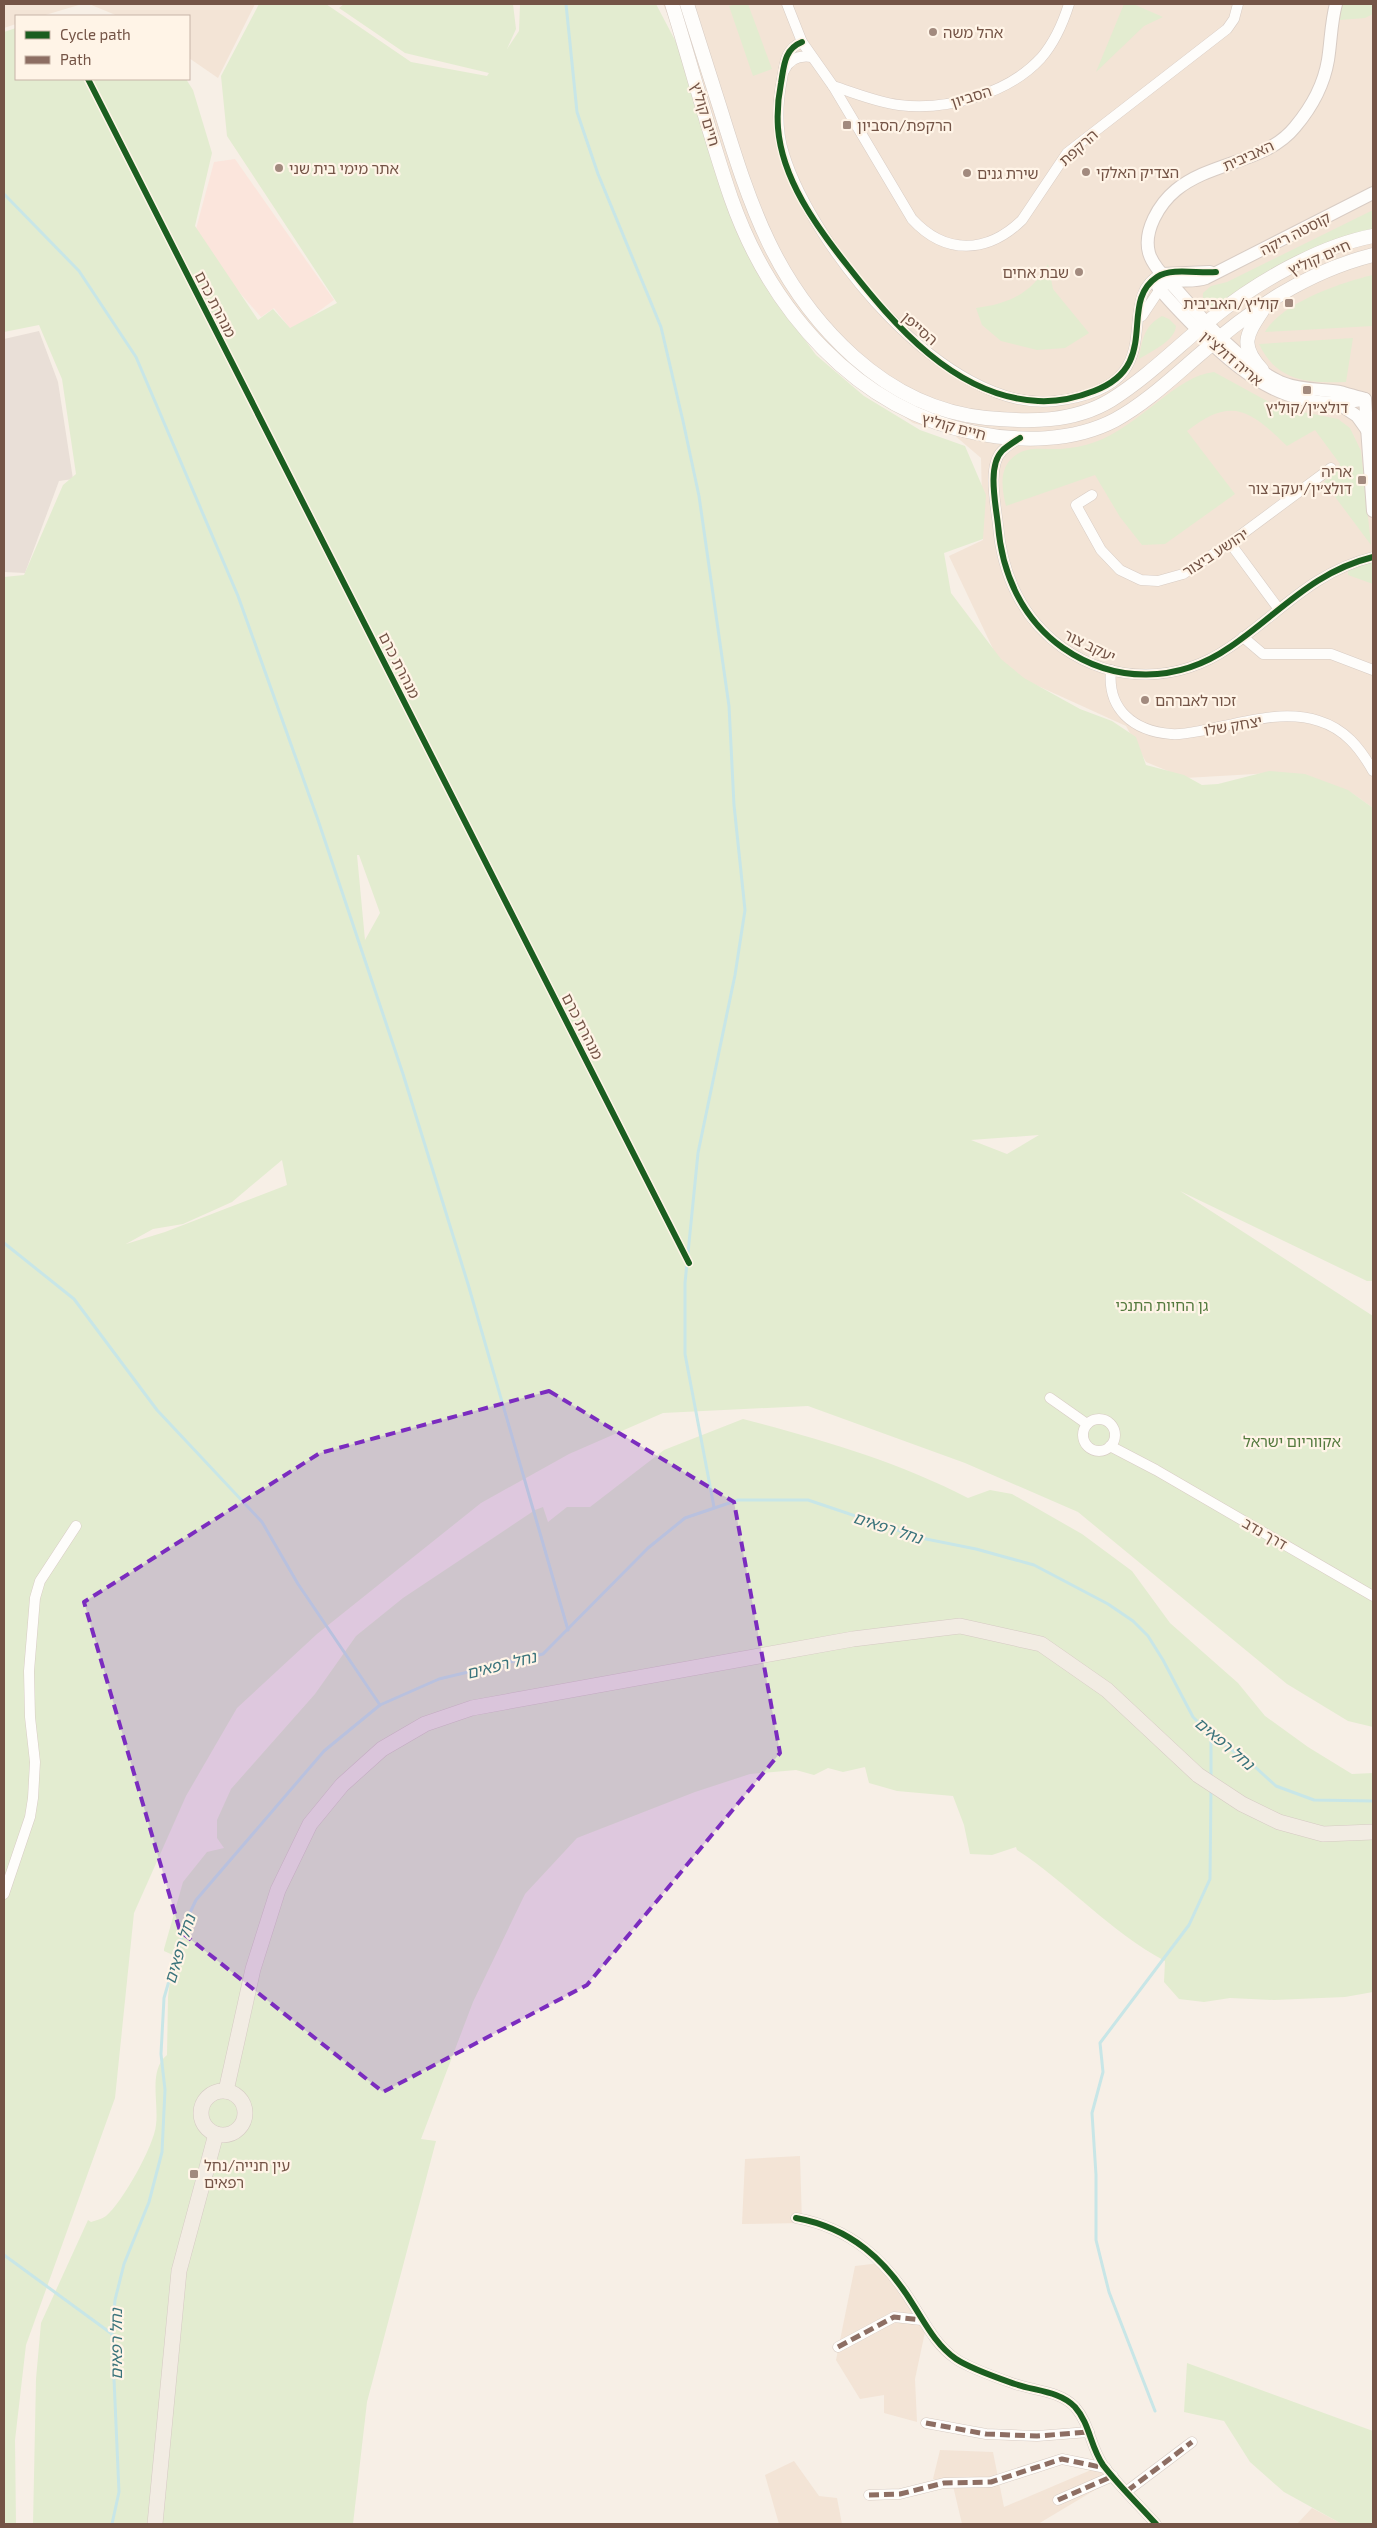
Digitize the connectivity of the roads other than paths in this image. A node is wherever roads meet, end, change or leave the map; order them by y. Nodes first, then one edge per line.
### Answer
1 (672, 4) edge
2 (687, 4) edge
3 (787, 4) edge
4 (1069, 4) edge
5 (1238, 4) edge
6 (1336, 4) edge
7 (802, 42) junction
8 (812, 56) junction
9 (782, 76) junction
10 (833, 86) junction
11 (1373, 193) edge
12 (1373, 236) edge
13 (1373, 255) edge
14 (1211, 275) junction
15 (1164, 282) junction
16 (1267, 303) junction
17 (1194, 309) junction
18 (1138, 326) junction
19 (1202, 326) junction
20 (1216, 340) junction
21 (1262, 370) junction
22 (1369, 398) edge
23 (1339, 404) junction
24 (1367, 430) junction
25 (1020, 438) junction
26 (1331, 468) dead end
27 (1092, 495) dead end
28 (1373, 511) edge
29 (1230, 543) junction
30 (1373, 557) edge
31 (1278, 608) junction
32 (1244, 637) junction
33 (1111, 670) junction
34 (1373, 670) edge
35 (1373, 771) edge
36 (1050, 1398) dead end
37 (1087, 1424) junction
38 (1112, 1442) junction
39 (76, 1526) dead end
40 (1373, 1596) edge
41 (1373, 1832) edge
42 (4, 1894) edge
43 (226, 2091) junction
44 (216, 2134) junction
45 (796, 2218) dead end
46 (922, 2320) junction
47 (838, 2347) dead end
48 (926, 2423) dead end
49 (1089, 2432) junction
50 (1192, 2442) dead end
51 (1110, 2472) junction
52 (1127, 2491) junction
53 (869, 2495) dead end
54 (1058, 2500) dead end
55 (155, 2524) edge
56 (1156, 2524) edge

1 - 25 main road, חיים קוליץ
2 - 19 main road, חיים קוליץ
3 - 7 street
4 - 10 street, הסביון
5 - 10 street, הרקפת
6 - 15 street, האביבית
7 - 8 street, הרקפת
7 - 9 street, הסייפן
8 - 9 street
8 - 10 street, הרקפת
9 - 18 street, הסייפן
11 - 14 street, קוסטה ריקה
12 - 19 main road, חיים קוליץ
13 - 16 main road, חיים קוליץ
14 - 15 street, קוסטה ריקה
14 - 17 street
15 - 17 street, אריה דולצ'ין
15 - 18 street, הסייפן
15 - 18 street, הסייפן
15 - 19 street, אריה דולצ'ין
16 - 20 main road, חיים קוליץ
16 - 21 main road
17 - 19 street, אריה דולצ'ין
19 - 20 street, אריה דולצ'ין
20 - 21 street, אריה דולצ'ין
20 - 23 street, אריה דולצ'ין
20 - 25 main road, חיים קוליץ
21 - 22 street, אריה דולצ'ין
22 - 23 street, אריה דולצ'ין
22 - 24 street
23 - 24 street
24 - 28 street
25 - 33 street, יעקב צור
26 - 29 street, יהושע ביצור
27 - 29 street, יהושע ביצור
29 - 31 street
30 - 31 street, יעקב צור
31 - 32 street, יעקב צור
32 - 33 street, יעקב צור
32 - 34 street
33 - 35 street, יצחק שלו
36 - 37 street
37 - 38 street
37 - 38 street
38 - 40 street, דרך נדב
39 - 42 street
41 - 43 main road
43 - 44 main road
43 - 44 main road
44 - 55 main road
45 - 46 street
46 - 47 street
46 - 49 street
48 - 49 street
49 - 51 street
50 - 52 street
51 - 52 street
51 - 53 street
51 - 54 street
52 - 56 street

